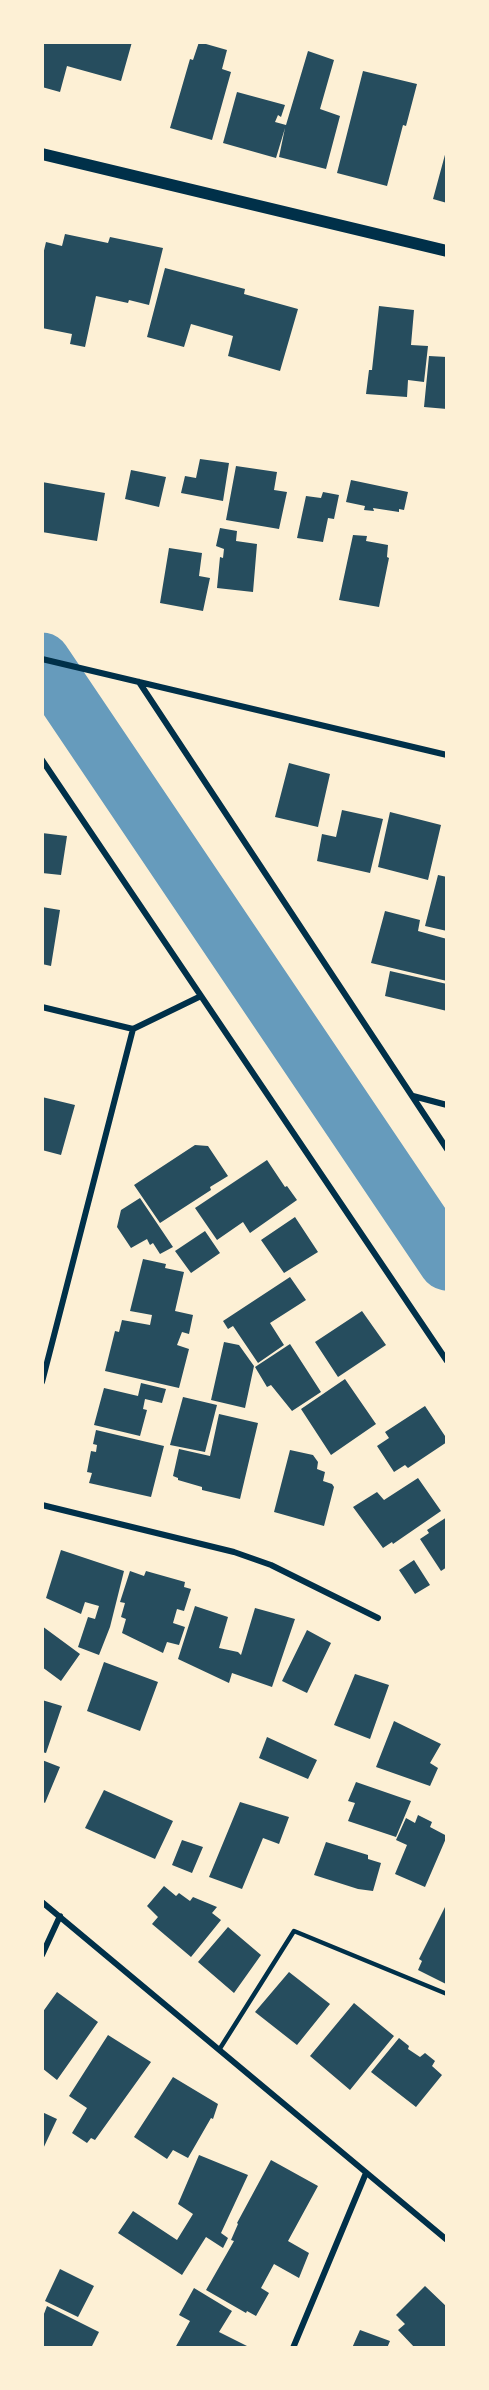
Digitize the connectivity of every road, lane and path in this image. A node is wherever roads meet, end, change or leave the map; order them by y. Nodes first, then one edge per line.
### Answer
1 (42, 154) edge
2 (447, 251) edge
3 (42, 659) edge
4 (139, 682) junction
5 (447, 755) edge
6 (42, 760) edge
7 (201, 996) junction
8 (42, 1007) edge
9 (133, 1029) junction
10 (413, 1096) junction
11 (447, 1105) edge
12 (447, 1149) edge
13 (447, 1361) edge
14 (42, 1382) edge
15 (42, 1505) edge
16 (378, 1618) dead end
17 (42, 1902) edge
18 (60, 1916) junction
19 (42, 1955) edge
20 (447, 1994) edge
21 (219, 2050) junction
22 (366, 2172) junction
23 (447, 2240) edge
24 (293, 2348) edge

1 - 2 main road
3 - 4 street
4 - 5 street
4 - 10 street
6 - 7 street
7 - 9 street
7 - 13 street
8 - 9 street
9 - 14 street
10 - 11 street
10 - 12 street
15 - 16 street
17 - 18 street
18 - 19 street
18 - 21 street
20 - 21 lane
21 - 22 street
22 - 23 street
22 - 24 street

